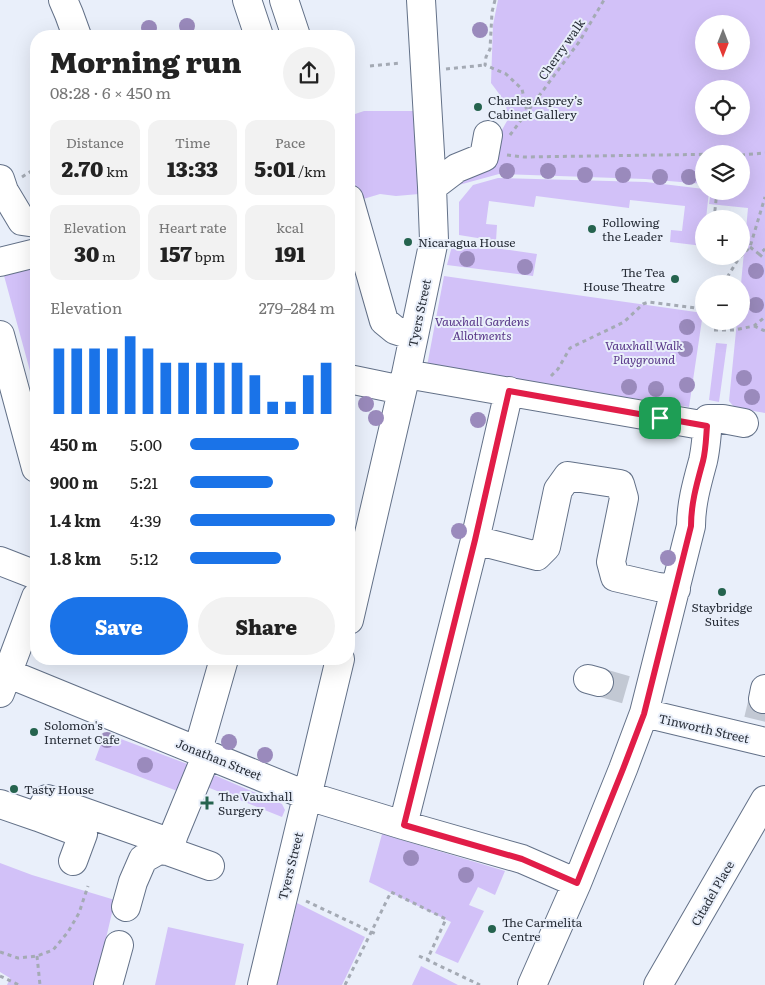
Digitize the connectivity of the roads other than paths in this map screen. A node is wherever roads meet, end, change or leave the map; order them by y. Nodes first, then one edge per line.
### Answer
1 (62, 0) edge
2 (246, 0) edge
3 (284, 0) edge
4 (421, 0) edge
5 (75, 30) edge
6 (257, 30) edge
7 (294, 30) edge
8 (489, 149) road end
9 (0, 179) edge
10 (432, 187) junction
11 (355, 220) edge
12 (30, 222) edge
13 (30, 254) edge
14 (0, 262) edge
15 (0, 335) edge
16 (414, 336) junction
17 (355, 379) edge
18 (404, 382) junction
19 (509, 391) junction
20 (708, 422) junction
21 (744, 423) dead end
22 (30, 446) edge
23 (475, 540) junction
24 (0, 561) edge
25 (30, 573) edge
26 (676, 590) junction
27 (355, 594) edge
28 (30, 613) edge
29 (223, 665) edge
30 (339, 665) edge
31 (4, 683) edge
32 (642, 700) junction
33 (761, 718) edge
34 (202, 752) junction
35 (308, 796) junction
36 (765, 800) edge
37 (0, 804) edge
38 (38, 817) junction
39 (404, 825) junction
40 (170, 847) junction
41 (73, 861) dead end
42 (210, 866) dead end
43 (577, 883) junction
44 (126, 907) dead end
45 (119, 944) dead end
46 (108, 985) edge
47 (262, 985) edge
48 (532, 985) edge
49 (658, 985) edge

1 - 5 street
2 - 6 street
3 - 7 street
4 - 10 street, Tyers Street
8 - 10 street
9 - 12 street
10 - 16 street, Tyers Street
11 - 16 street
13 - 14 street
15 - 22 street
16 - 18 street, Tyers Street
17 - 18 street
18 - 19 street
18 - 27 street, Tyers Street
19 - 20 street
19 - 23 street
20 - 21 street
20 - 26 street
23 - 26 street
23 - 39 street
24 - 25 street
26 - 32 street
28 - 31 street
29 - 34 street
30 - 35 street, Tyers Street
31 - 34 street, Jonathan Street
32 - 33 street, Tinworth Street
32 - 43 street
34 - 35 street, Jonathan Street
34 - 40 street
35 - 39 street, Jonathan Street
35 - 47 street, Tyers Street
36 - 49 street, Citadel Place
37 - 38 street
38 - 40 street
38 - 41 street
39 - 43 street, Jonathan Street
40 - 42 street
40 - 44 street
43 - 48 street
45 - 46 street

